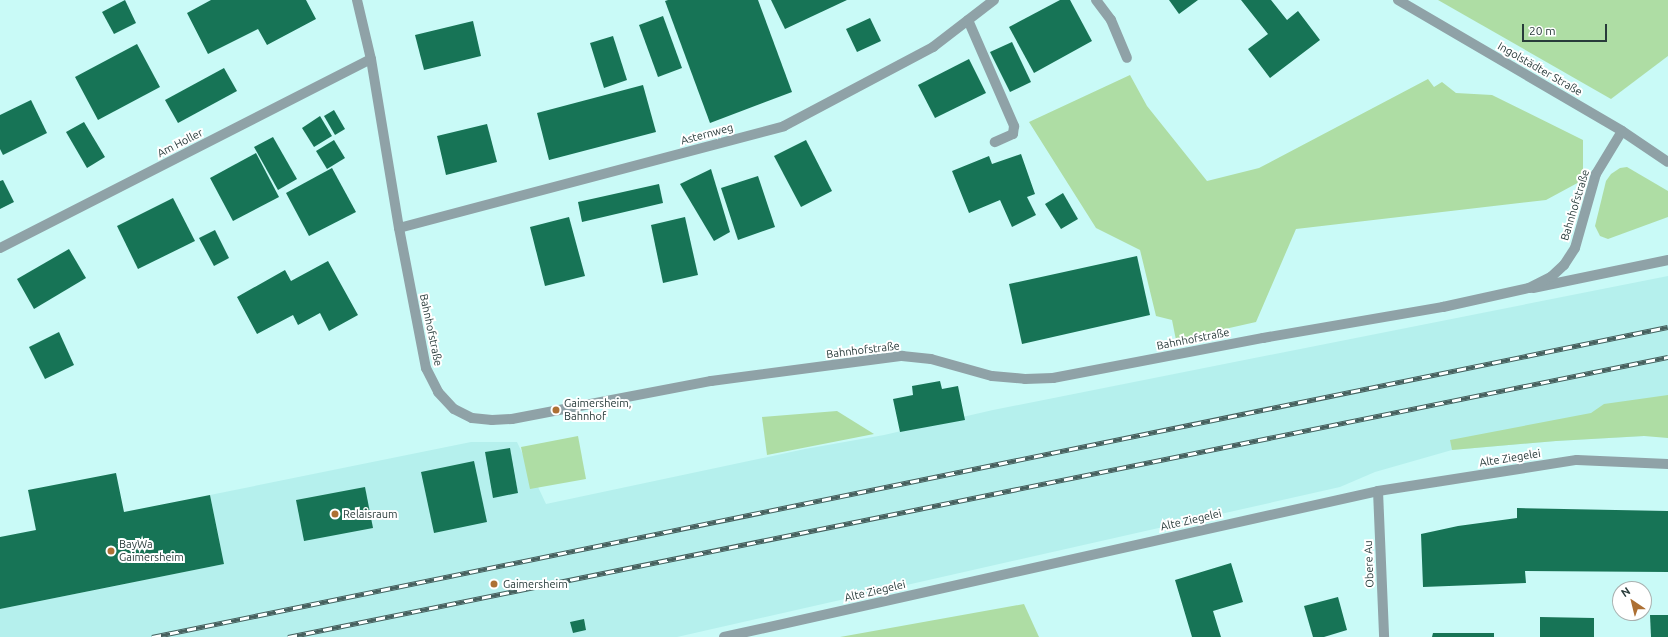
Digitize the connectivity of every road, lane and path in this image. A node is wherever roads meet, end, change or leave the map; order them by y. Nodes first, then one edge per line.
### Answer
1 (357, 0) edge
2 (994, 0) edge
3 (1096, 0) edge
4 (1398, 0) edge
5 (968, 20) junction
6 (1128, 58) dead end
7 (370, 59) junction
8 (1622, 131) junction
9 (995, 142) dead end
10 (1668, 162) edge
11 (399, 228) junction
12 (0, 248) edge
13 (1668, 260) edge
14 (1529, 288) junction
15 (1668, 464) edge
16 (1378, 491) junction
17 (724, 637) edge
18 (1384, 637) edge

1 - 7 street, Bahnhofstraße
2 - 5 street, Asternweg
3 - 6 street
4 - 8 street, Ingolstädter Straße
5 - 9 street
5 - 11 street, Asternweg
7 - 11 street, Bahnhofstraße
7 - 12 street, Am Holler
8 - 10 street, Ingolstädter Straße
8 - 14 street, Bahnhofstraße
11 - 14 street, Bahnhofstraße
13 - 14 street
15 - 16 street, Alte Ziegelei
16 - 17 street, Alte Ziegelei
16 - 18 street, Obere Au

